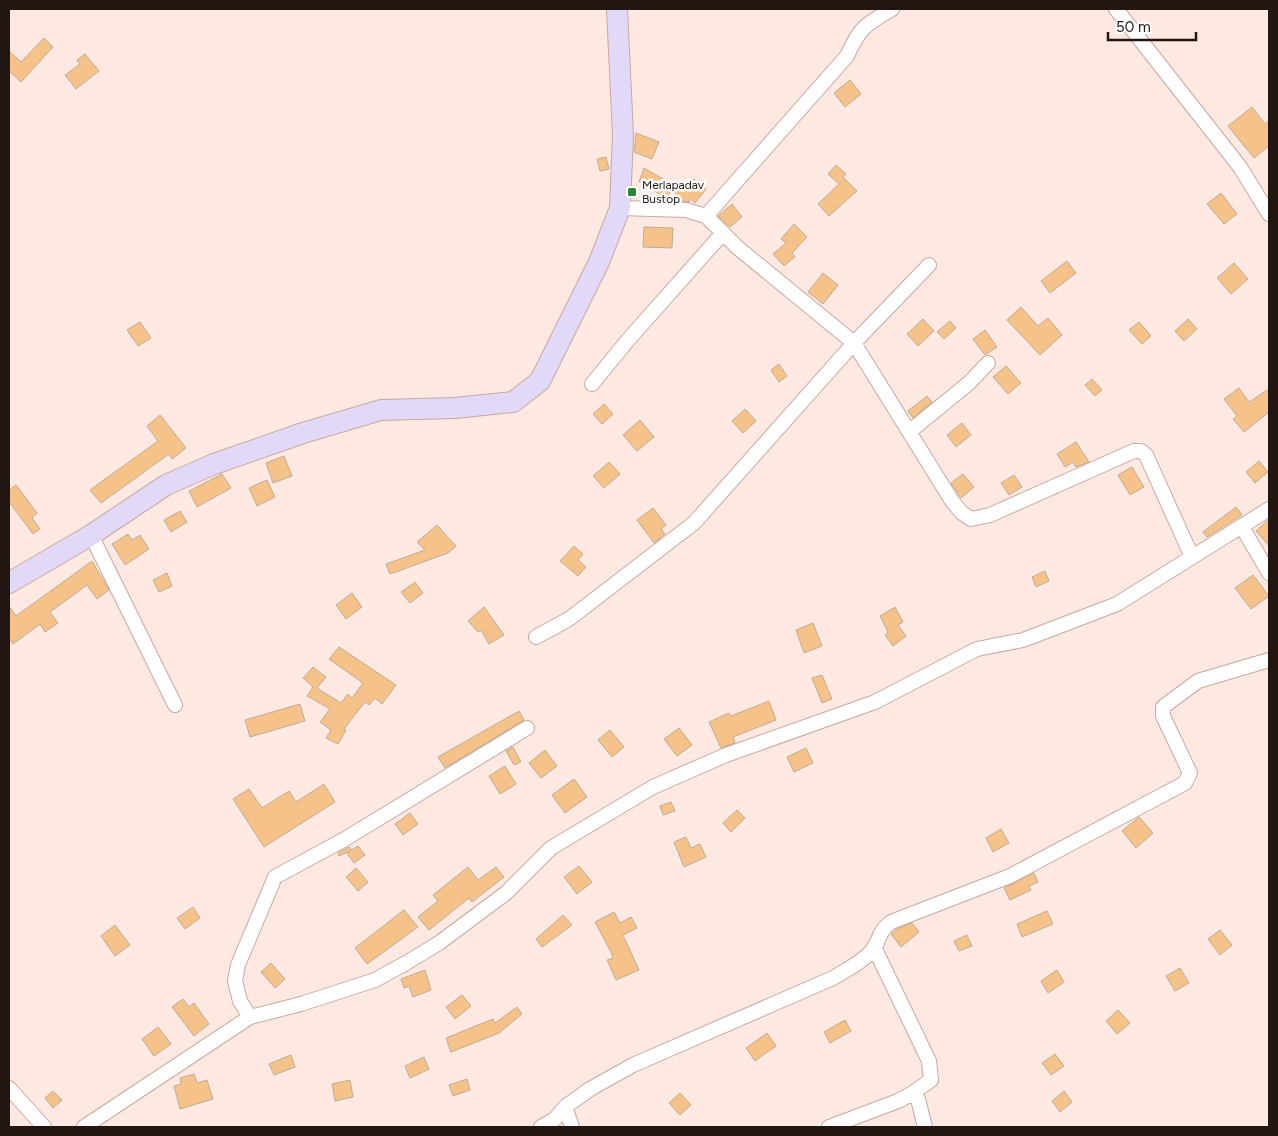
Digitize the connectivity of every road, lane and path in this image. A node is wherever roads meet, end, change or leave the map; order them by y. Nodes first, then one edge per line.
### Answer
1 (617, 9) edge
2 (892, 9) edge
3 (1116, 9) edge
4 (620, 208) junction
5 (1269, 214) edge
6 (706, 216) junction
7 (723, 233) junction
8 (929, 265) dead end
9 (854, 343) junction
10 (988, 363) dead end
11 (592, 384) dead end
12 (909, 432) junction
13 (1269, 509) edge
14 (1242, 527) junction
15 (91, 535) junction
16 (1192, 557) junction
17 (1269, 573) edge
18 (9, 584) edge
19 (536, 637) dead end
20 (1269, 660) edge
21 (175, 704) dead end
22 (527, 728) dead end
23 (874, 947) junction
24 (250, 1017) junction
25 (9, 1088) edge
26 (911, 1094) junction
27 (565, 1107) junction
28 (44, 1127) edge
29 (84, 1127) edge
30 (541, 1127) edge
31 (572, 1127) edge
32 (829, 1127) edge
33 (925, 1127) edge

1 - 4 main road
2 - 6 street
3 - 5 street
4 - 6 street
4 - 15 main road
6 - 7 street
7 - 9 street
7 - 11 street
8 - 9 street
9 - 12 street
9 - 19 street
10 - 12 street
12 - 16 street
13 - 14 street
14 - 16 street
14 - 17 street
15 - 18 main road
15 - 21 street
16 - 24 street
20 - 23 street
22 - 24 street
23 - 26 street
23 - 27 street
24 - 29 street
25 - 28 street
26 - 32 street
26 - 33 street
27 - 30 street
27 - 31 street

